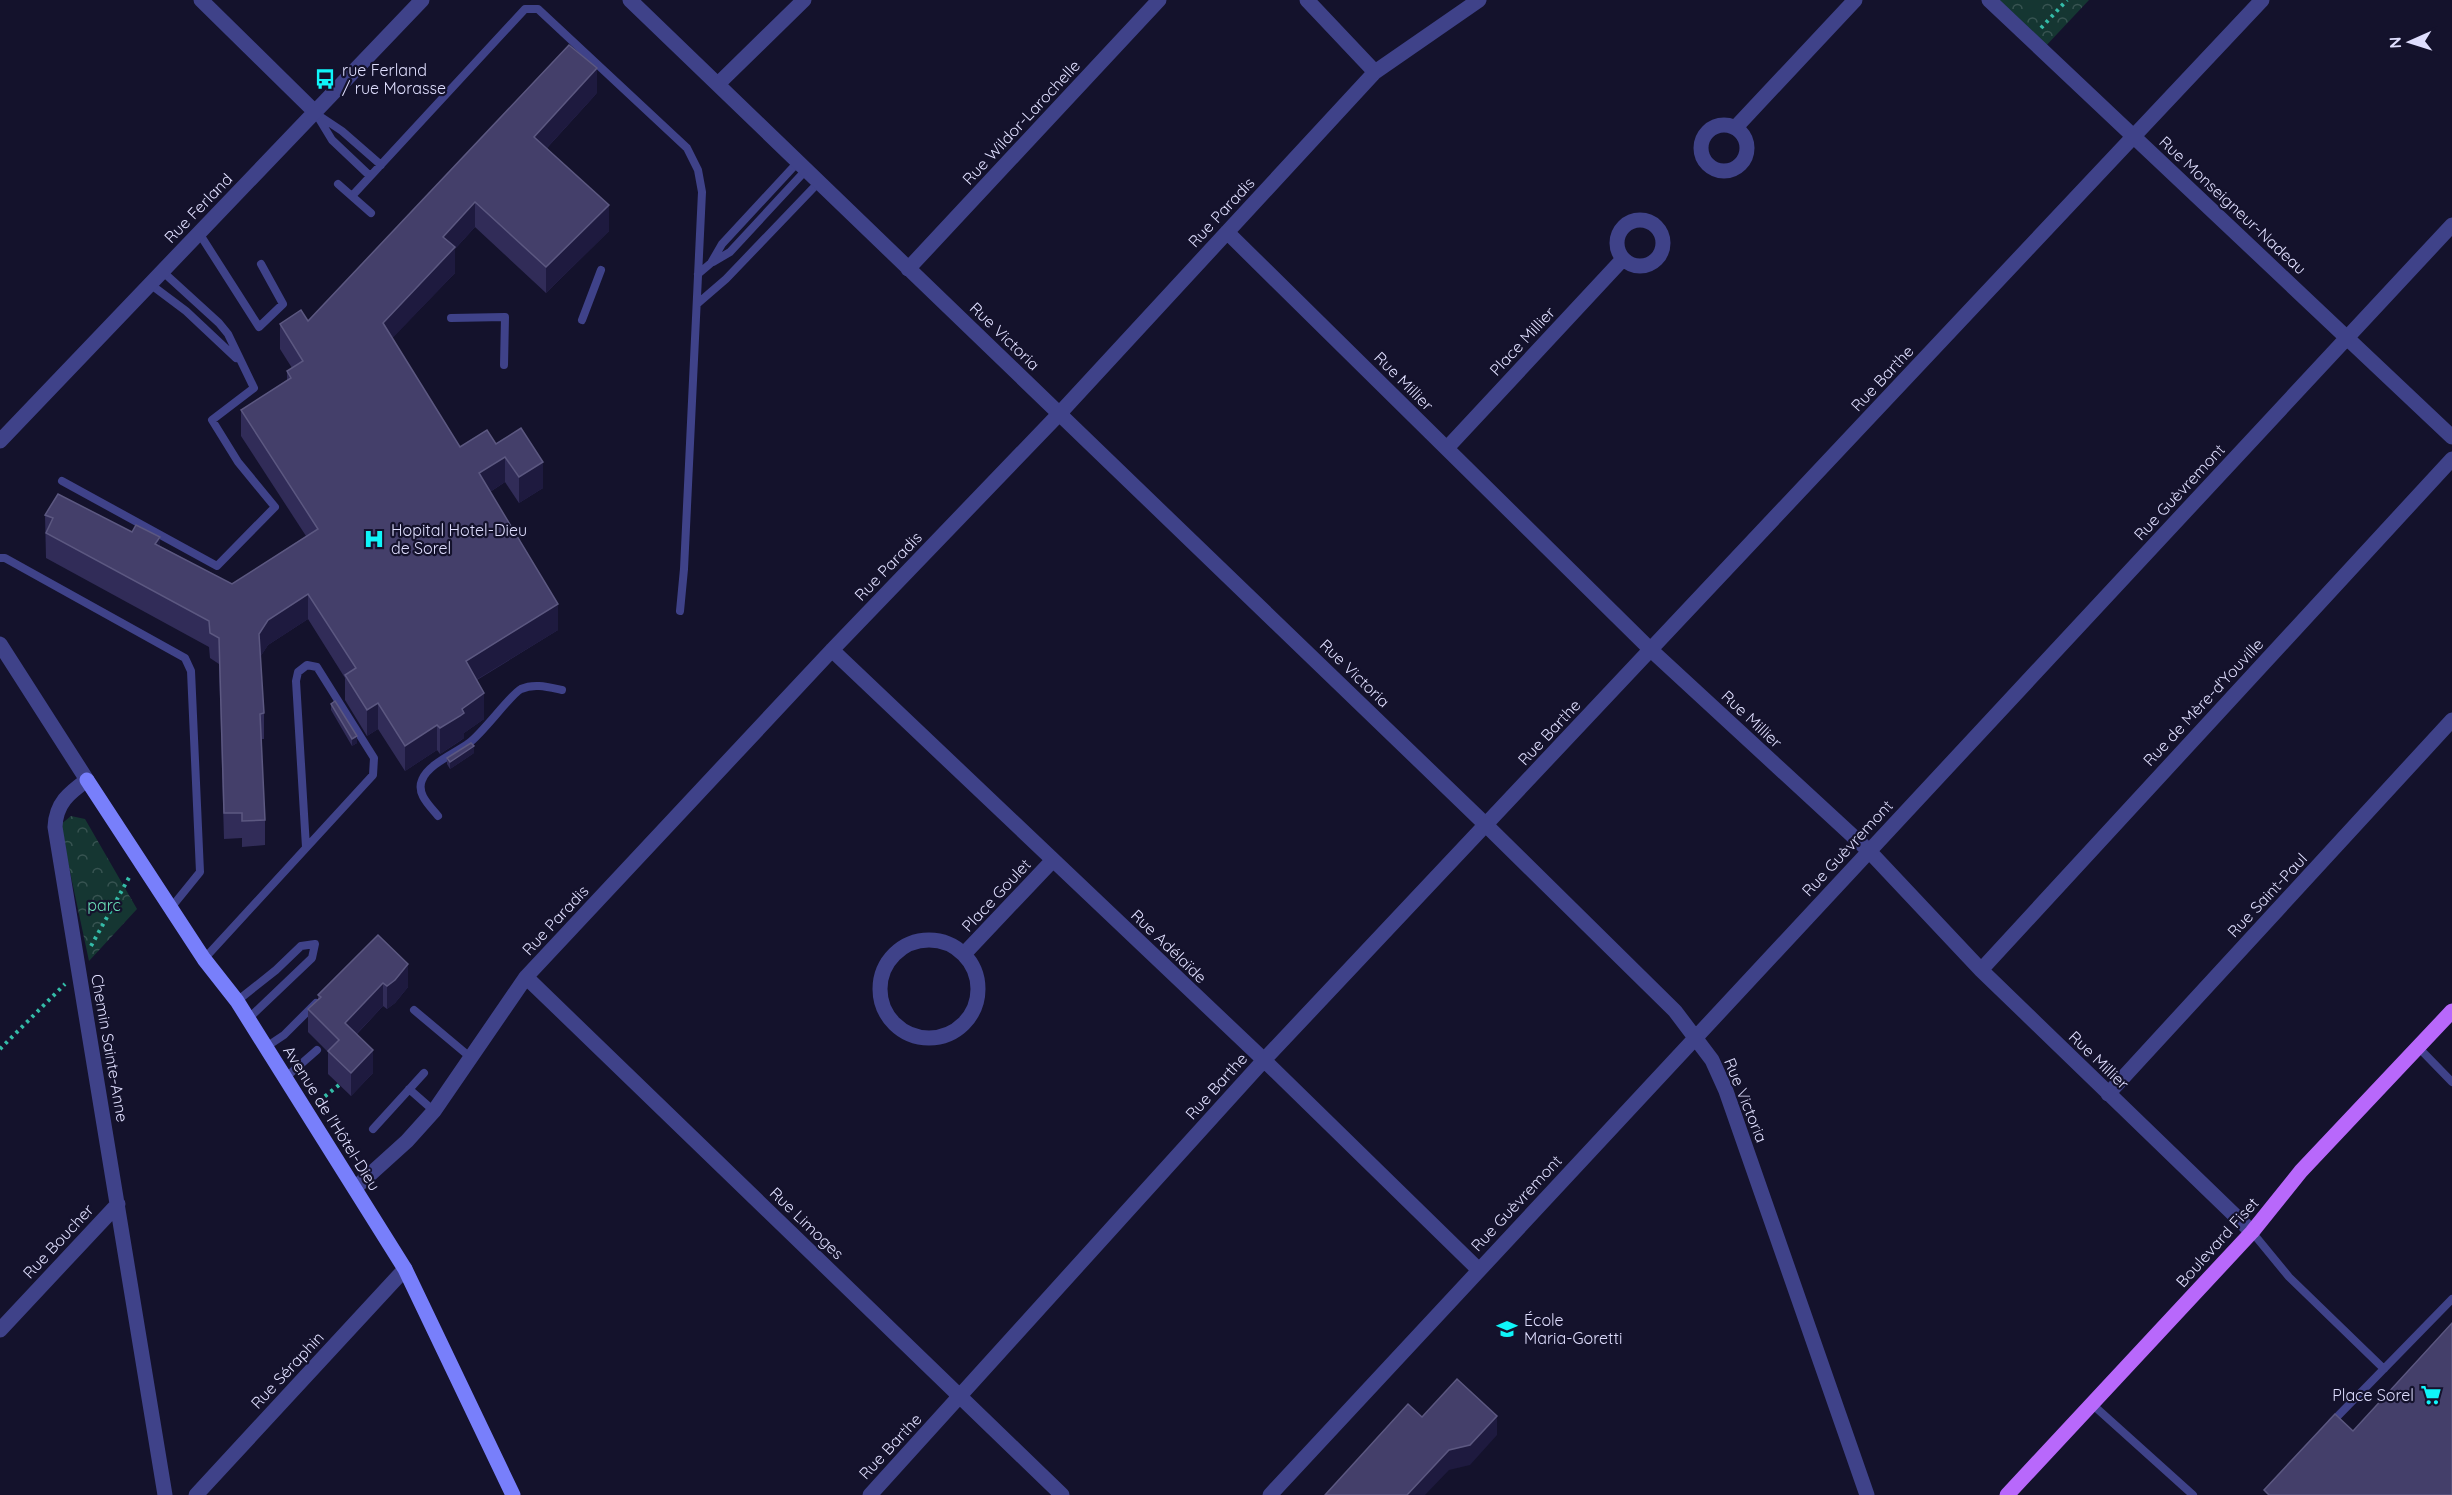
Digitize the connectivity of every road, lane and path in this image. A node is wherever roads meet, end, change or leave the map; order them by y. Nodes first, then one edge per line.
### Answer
1 (201, 0) edge
2 (422, 0) edge
3 (630, 0) edge
4 (804, 0) edge
5 (1159, 0) edge
6 (1307, 0) edge
7 (1479, 0) edge
8 (1855, 0) edge
9 (1989, 0) edge
10 (2067, 0) edge
11 (2262, 0) edge
12 (2030, 39) junction
13 (1375, 72) junction
14 (718, 84) junction
15 (315, 112) junction
16 (1736, 128) dead end
17 (2133, 136) junction
18 (381, 165) junction
19 (802, 166) junction
20 (370, 176) junction
21 (819, 182) junction
22 (338, 184) dead end
23 (352, 196) junction
24 (371, 213) dead end
25 (2452, 225) edge
26 (1227, 232) junction
27 (199, 233) junction
28 (1623, 258) dead end
29 (261, 264) dead end
30 (908, 269) junction
31 (601, 270) dead end
32 (162, 271) junction
33 (698, 274) junction
34 (150, 284) junction
35 (697, 304) junction
36 (451, 318) dead end
37 (582, 320) dead end
38 (2347, 338) junction
39 (239, 362) junction
40 (504, 365) dead end
41 (1060, 413) junction
42 (2452, 437) edge
43 (0, 441) edge
44 (1447, 448) junction
45 (2452, 459) edge
46 (62, 481) dead end
47 (0, 558) edge
48 (680, 611) dead end
49 (0, 644) edge
50 (832, 650) junction
51 (1651, 650) junction
52 (562, 690) dead end
53 (2452, 720) edge
54 (87, 780) junction
55 (438, 816) dead end
56 (1486, 825) junction
57 (306, 848) junction
58 (1869, 851) junction
59 (1053, 860) junction
60 (170, 909) junction
61 (964, 954) junction
62 (204, 959) junction
63 (1981, 970) junction
64 (526, 977) junction
65 (322, 997) edge
66 (237, 1000) junction
67 (414, 1010) dead end
68 (2452, 1011) edge
69 (248, 1019) junction
70 (1696, 1037) junction
71 (266, 1047) junction
72 (2418, 1047) junction
73 (317, 1050) dead end
74 (470, 1057) junction
75 (1264, 1060) junction
76 (423, 1073) dead end
77 (285, 1078) junction
78 (2452, 1082) edge
79 (339, 1085) dead end
80 (409, 1089) junction
81 (2108, 1094) junction
82 (306, 1110) junction
83 (434, 1111) junction
84 (373, 1129) dead end
85 (355, 1188) junction
86 (118, 1204) junction
87 (2252, 1232) junction
88 (405, 1269) junction
89 (1479, 1270) junction
90 (2452, 1299) edge
91 (0, 1330) edge
92 (2384, 1369) junction
93 (961, 1397) junction
94 (2093, 1405) junction
95 (2322, 1433) edge
96 (165, 1495) edge
97 (196, 1495) edge
98 (513, 1495) edge
99 (870, 1495) edge
100 (1062, 1495) edge
101 (1270, 1495) edge
102 (1867, 1495) edge
103 (2007, 1495) edge
104 (2193, 1495) edge

1 - 15 street
2 - 15 street, Rue Ferland
3 - 14 street, Rue Victoria
4 - 14 street
5 - 30 street, Rue Wildor-Larochelle
6 - 13 street
7 - 13 street, Rue Paradis
8 - 16 street
9 - 12 street, Rue Monseigneur-Nadeau
10 - 12 path
11 - 17 street, Rue Barthe
12 - 17 street, Rue Monseigneur-Nadeau
13 - 26 street, Rue Paradis
14 - 19 street, Rue Victoria
15 - 18 lane
15 - 20 lane
15 - 27 street, Rue Ferland
17 - 38 street, Rue Monseigneur-Nadeau
17 - 51 street, Rue Barthe
18 - 20 lane
18 - 33 lane
19 - 21 street, Rue Victoria
19 - 33 lane
20 - 23 lane
21 - 30 street, Rue Victoria
21 - 35 lane
22 - 23 lane
23 - 24 lane
25 - 38 street, Rue Guèvremont
26 - 41 street, Rue Paradis
26 - 44 street, Rue Millier
27 - 29 lane
27 - 32 street, Rue Ferland
28 - 44 street, Place Millier
30 - 41 street, Rue Victoria
31 - 37 lane
32 - 34 street, Rue Ferland
32 - 39 lane
33 - 35 lane
34 - 39 lane
34 - 43 street, Rue Ferland
35 - 48 lane
36 - 40 lane
38 - 42 street, Rue Monseigneur-Nadeau
38 - 58 street, Rue Guèvremont
39 - 46 lane
41 - 50 street, Rue Paradis
41 - 56 street, Rue Victoria
44 - 51 street, Rue Millier
45 - 63 street, Rue de Mère-d'Youville
47 - 60 lane
49 - 54 street
50 - 59 street, Rue Adélaïde
50 - 64 street, Rue Paradis
51 - 56 street, Rue Barthe
51 - 58 street, Rue Millier
52 - 55 lane
53 - 81 street, Rue Saint-Paul
54 - 60 street, Avenue de l'Hôtel-Dieu
54 - 86 street, Chemin Sainte-Anne
56 - 70 street, Rue Victoria
56 - 75 street, Rue Barthe
57 - 57 lane
57 - 62 lane
58 - 63 street, Rue Millier
58 - 70 street, Rue Guèvremont
59 - 61 street, Place Goulet
59 - 75 street, Rue Adélaïde
60 - 62 street, Avenue de l'Hôtel-Dieu
61 - 61 street, Place Goulet
62 - 66 street, Avenue de l'Hôtel-Dieu
63 - 81 street, Rue Millier
64 - 74 street, Rue Paradis
64 - 93 street, Rue Limoges
65 - 71 lane
66 - 69 street, Avenue de l'Hôtel-Dieu
66 - 69 lane
67 - 74 lane
68 - 72 main road, Boulevard Fiset
69 - 71 street, Avenue de l'Hôtel-Dieu
70 - 89 street, Rue Guèvremont
70 - 102 street, Rue Victoria
71 - 77 street, Avenue de l'Hôtel-Dieu
72 - 78 lane
72 - 87 main road, Boulevard Fiset
73 - 77 lane
74 - 83 street, Rue Paradis
75 - 89 street, Rue Adélaïde
75 - 93 street, Rue Barthe
76 - 80 lane
77 - 82 street, Avenue de l'Hôtel-Dieu
79 - 82 path
80 - 83 lane
80 - 84 lane
81 - 87 street, Rue Millier
82 - 85 street, Avenue de l'Hôtel-Dieu
83 - 85 street, Rue Paradis
85 - 88 street, Avenue de l'Hôtel-Dieu
86 - 91 street, Rue Boucher
86 - 96 street, Chemin Sainte-Anne
87 - 92 lane
87 - 94 main road, Boulevard Fiset
88 - 97 street, Rue Séraphin
88 - 98 street, Avenue de l'Hôtel-Dieu
89 - 101 street, Rue Guèvremont
90 - 92 lane
92 - 95 lane
93 - 99 street, Rue Barthe
93 - 100 street, Rue Limoges
94 - 103 main road, Boulevard Fiset
94 - 104 lane

